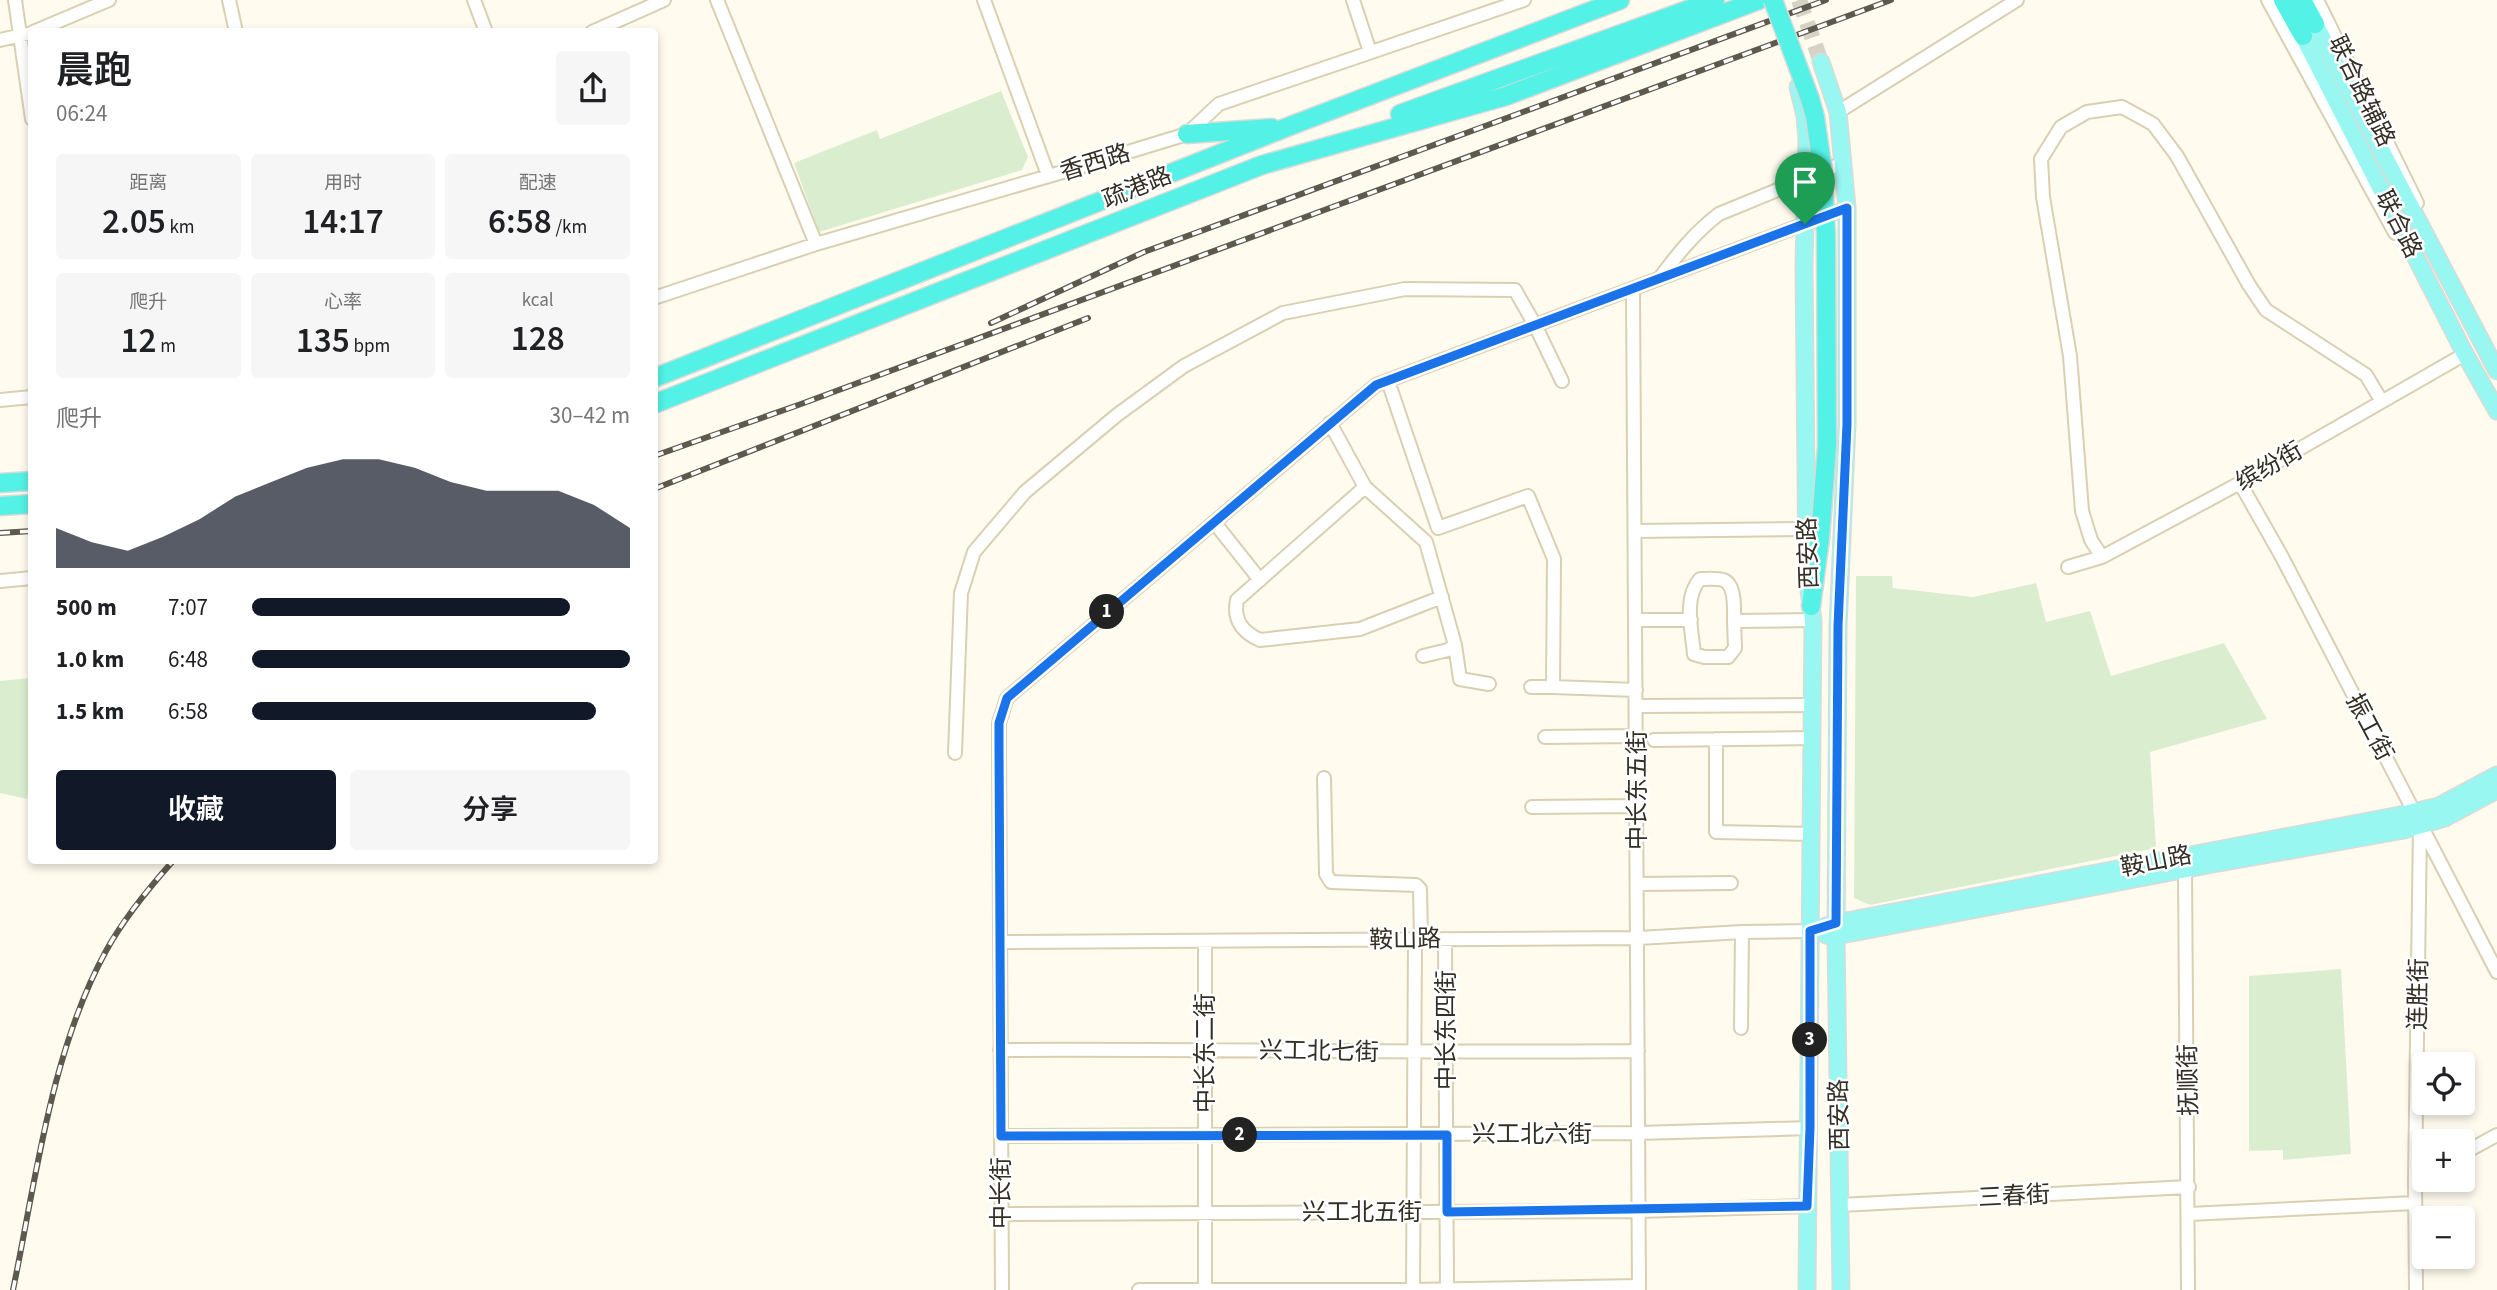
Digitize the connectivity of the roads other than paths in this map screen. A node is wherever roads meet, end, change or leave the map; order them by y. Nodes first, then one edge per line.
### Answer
1 (15, 0) edge
2 (109, 0) edge
3 (229, 0) edge
4 (474, 0) edge
5 (664, 0) edge
6 (717, 0) edge
7 (984, 0) edge
8 (1353, 0) edge
9 (1524, 0) edge
10 (1620, 0) edge
11 (1715, 0) edge
12 (1759, 0) edge
13 (1773, 0) edge
14 (2017, 0) edge
15 (2268, 0) edge
16 (2283, 0) edge
17 (2302, 0) edge
18 (2317, 0) edge
19 (40, 28) edge
20 (235, 28) edge
21 (484, 28) edge
22 (601, 28) edge
23 (2309, 30) junction
24 (28, 33) edge
25 (0, 40) edge
26 (1370, 52) junction
27 (1821, 62) tunnel mouth
28 (1792, 70) dead end
29 (1838, 111) junction
30 (1290, 126) junction
31 (1187, 134) junction
32 (1806, 157) junction
33 (1843, 163) junction
34 (1262, 165) junction
35 (1048, 176) junction
36 (1805, 179) junction
37 (1785, 188) junction
38 (1847, 208) junction
39 (1805, 224) junction
40 (816, 244) junction
41 (1658, 279) junction
42 (1633, 289) junction
43 (658, 297) edge
44 (1535, 324) junction
45 (2463, 350) junction
46 (2497, 371) edge
47 (658, 376) edge
48 (1388, 381) junction
49 (1562, 381) dead end
50 (28, 397) edge
51 (0, 400) edge
52 (2381, 400) junction
53 (658, 402) edge
54 (2497, 411) edge
55 (1330, 423) junction
56 (28, 481) edge
57 (0, 483) edge
58 (2240, 483) junction
59 (1365, 487) junction
60 (28, 504) edge
61 (0, 506) edge
62 (1213, 522) junction
63 (1635, 531) junction
64 (1813, 534) junction
65 (2102, 557) junction
66 (2068, 567) dead end
67 (28, 578) edge
68 (1260, 580) junction
69 (0, 581) edge
70 (1442, 597) junction
71 (1812, 613) junction
72 (1635, 620) junction
73 (1691, 620) junction
74 (1734, 621) junction
75 (1455, 645) junction
76 (1423, 656) dead end
77 (1489, 684) dead end
78 (1531, 687) dead end
79 (1553, 687) junction
80 (1636, 690) junction
81 (1812, 705) junction
82 (1636, 706) junction
83 (1636, 736) junction
84 (1545, 737) dead end
85 (1812, 738) junction
86 (1716, 739) junction
87 (1654, 740) dead end
88 (955, 753) dead end
89 (2497, 775) edge
90 (1324, 778) dead end
91 (2497, 790) edge
92 (1637, 806) junction
93 (1532, 807) dead end
94 (2417, 818) junction
95 (1811, 834) junction
96 (2185, 869) junction
97 (1731, 883) dead end
98 (1637, 884) junction
99 (1836, 929) junction
100 (1810, 931) junction
101 (1742, 932) junction
102 (1638, 938) junction
103 (1418, 939) junction
104 (1446, 939) junction
105 (1206, 941) junction
106 (1000, 942) junction
107 (2497, 972) edge
108 (1741, 1028) dead end
109 (1205, 1049) junction
110 (1000, 1050) junction
111 (1638, 1051) junction
112 (1446, 1052) junction
113 (1414, 1053) junction
114 (1810, 1128) junction
115 (2419, 1129) edge
116 (1639, 1133) junction
117 (1205, 1135) junction
118 (1414, 1135) junction
119 (1447, 1135) junction
120 (2497, 1135) edge
121 (1001, 1136) junction
122 (2475, 1147) edge
123 (2189, 1186) junction
124 (2417, 1192) edge
125 (2415, 1203) junction
126 (1840, 1205) junction
127 (1807, 1206) junction
128 (1639, 1210) junction
129 (1414, 1212) junction
130 (1447, 1212) junction
131 (1205, 1213) junction
132 (1001, 1214) junction
133 (2189, 1214) junction
134 (1639, 1288) edge
135 (1205, 1289) edge
136 (1002, 1290) edge
137 (1139, 1290) edge
138 (1413, 1290) edge
139 (1447, 1290) edge
140 (1807, 1290) edge
141 (1841, 1290) edge
142 (2188, 1290) edge
143 (2416, 1290) edge

1 - 24 street
2 - 19 street
3 - 20 street
4 - 21 street
5 - 22 street
6 - 40 street
7 - 35 street
8 - 26 street
9 - 26 street, 香西路
10 - 30 highway, 疏港路
11 - 34 highway
12 - 34 highway
13 - 64 highway, bridge
14 - 29 street
15 - 45 street, 联合路辅路
16 - 23 highway
17 - 23 highway
18 - 46 street, 联合路辅路
23 - 45 main road, 联合路
23 - 46 main road, 联合路
24 - 25 street
26 - 31 street, 香西路
27 - 29 main road, 西安路
28 - 32 main road, 西安路
29 - 33 main road, 西安路
30 - 31 highway
30 - 47 highway, 疏港路
31 - 35 street, 香西路
32 - 36 main road, 西安路
32 - 37 street
33 - 36 street
33 - 38 main road, 西安路
34 - 53 highway
35 - 40 street, 香西路
36 - 37 street
36 - 39 main road, 西安路
37 - 41 street
38 - 39 street, 中长街
38 - 99 main road, 西安路
39 - 41 street, 中长街
39 - 64 main road, 西安路
40 - 43 street, 香西路
41 - 42 street, 中长街
42 - 44 street, 中长街
42 - 63 street, 中长东五街
44 - 48 street, 中长街
44 - 49 street
44 - 88 street
45 - 52 street, 缤纷街
45 - 54 main road, 联合路
48 - 55 street, 中长街
48 - 79 street
50 - 51 street
52 - 58 street, 缤纷街
52 - 65 street
55 - 59 street
55 - 62 street, 中长街
56 - 57 highway
58 - 65 street, 缤纷街
58 - 94 street, 振工街
59 - 68 street
59 - 70 street
60 - 61 highway
62 - 68 street
62 - 106 street, 中长街
63 - 64 street
63 - 72 street, 中长东五街
64 - 71 highway
65 - 66 street, 缤纷街
67 - 69 street
68 - 70 street
70 - 75 street
71 - 74 street
71 - 81 main road, 西安路
72 - 73 street
72 - 80 street, 中长东五街
73 - 74 street
73 - 74 street
75 - 76 street
75 - 77 street
78 - 79 street
79 - 80 street
80 - 82 street, 中长东五街
81 - 82 street
81 - 85 main road, 西安路
82 - 83 street, 中长东五街
83 - 84 street
83 - 92 street, 中长东五街
85 - 86 street
85 - 95 main road, 西安路
86 - 87 street
86 - 95 street
89 - 94 main road, 鞍山路
90 - 103 street, 中长东四街
91 - 94 main road, 鞍山路
92 - 93 street
92 - 98 street, 中长东五街
94 - 96 main road, 鞍山路
94 - 99 main road, 鞍山路
94 - 107 street, 振工街
94 - 115 street, 连胜街
95 - 100 main road, 西安路
96 - 99 main road, 鞍山路
96 - 123 street, 抚顺街
97 - 98 street
98 - 102 street, 中长东五街
99 - 100 main road, 鞍山路
99 - 126 main road, 西安路
100 - 101 street, 鞍山路
100 - 114 main road, 西安路
101 - 102 street, 鞍山路
101 - 108 street
102 - 104 street, 鞍山路
102 - 111 street, 中长东五街
103 - 104 street, 鞍山路
103 - 105 street, 鞍山路
103 - 113 street, 中长东四街
104 - 112 street, 中长东四街
105 - 106 street, 鞍山路
105 - 109 street, 中长东二街
106 - 110 street, 中长街
109 - 110 street, 兴工北七街
109 - 113 street, 兴工北七街
109 - 117 street, 中长东二街
110 - 121 street, 中长街
111 - 112 street, 兴工北七街
111 - 116 street, 中长东五街
112 - 113 street, 兴工北七街
112 - 119 street, 中长东四街
113 - 118 street, 中长东四街
114 - 116 street, 兴工北六街
114 - 127 main road, 西安路
116 - 119 street, 兴工北六街
116 - 128 street, 中长东五街
117 - 118 street, 兴工北六街
117 - 121 street, 兴工北六街
117 - 131 street, 中长东二街
118 - 119 street, 兴工北六街
118 - 129 street, 中长东四街
119 - 130 street, 中长东四街
120 - 122 street
121 - 132 street, 中长街
123 - 126 street, 三春街
123 - 133 street, 抚顺街
124 - 125 street, 连胜街
125 - 133 street
125 - 143 street, 连胜街
126 - 141 main road, 西安路
127 - 128 street, 兴工北五街
127 - 140 main road, 西安路
128 - 130 street, 兴工北五街
128 - 134 street, 中长东五街
129 - 130 street, 兴工北五街
129 - 131 street, 兴工北五街
129 - 138 street, 中长东四街
130 - 139 street, 中长东四街
131 - 132 street, 兴工北五街
131 - 135 street, 中长东二街
132 - 136 street, 中长街
133 - 142 street, 抚顺街
134 - 139 street
135 - 137 street
135 - 138 street
138 - 139 street

